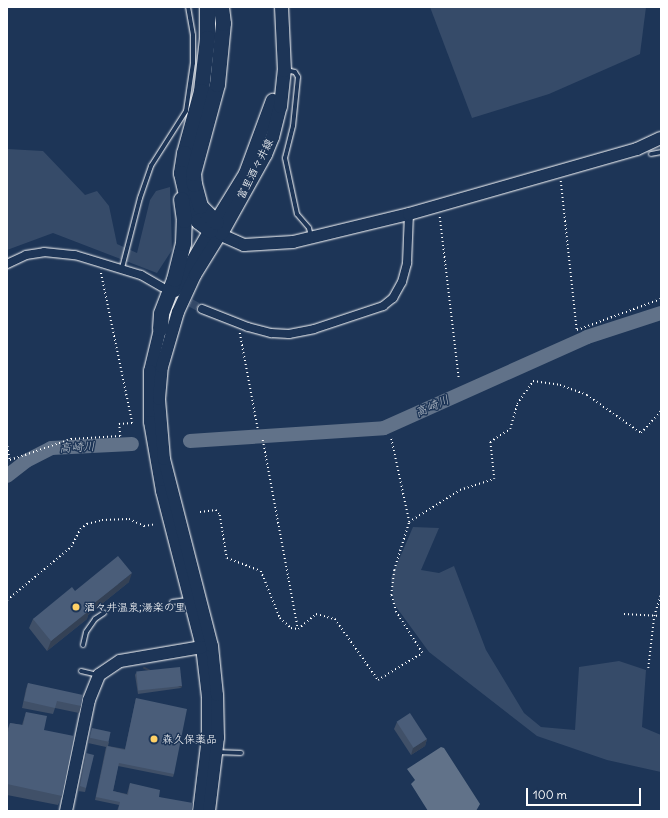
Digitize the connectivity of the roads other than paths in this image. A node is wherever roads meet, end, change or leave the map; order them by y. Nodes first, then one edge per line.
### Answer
1 (188, 7) edge
2 (207, 7) edge
3 (221, 7) edge
4 (275, 7) edge
5 (281, 7) edge
6 (284, 70) junction
7 (661, 138) edge
8 (661, 152) edge
9 (651, 154) dead end
10 (181, 173) junction
11 (409, 214) junction
12 (216, 228) junction
13 (312, 237) junction
14 (7, 264) edge
15 (122, 268) junction
16 (162, 287) dead end
17 (202, 309) tunnel mouth
18 (160, 328) junction
19 (191, 599) junction
20 (172, 602) dead end
21 (104, 613) dead end
22 (83, 646) dead end
23 (202, 647) junction
24 (81, 671) dead end
25 (99, 675) junction
26 (217, 752) junction
27 (240, 753) dead end
28 (66, 811) edge
29 (199, 811) edge
30 (209, 811) edge

1 - 15 lane
2 - 10 highway
3 - 12 highway
4 - 12 main road, 富里酒々井線
5 - 6 main road, 富里酒々井線
6 - 12 main road, 富里酒々井線
6 - 13 lane
7 - 11 street
8 - 9 lane
10 - 12 highway
10 - 18 highway
11 - 13 street
11 - 17 street
12 - 13 street
12 - 18 street
12 - 26 street
14 - 15 street
15 - 16 street
18 - 19 street
19 - 20 lane
19 - 23 street
21 - 22 lane
23 - 25 street
23 - 29 street
24 - 25 lane
25 - 28 street
26 - 27 lane
26 - 30 street

